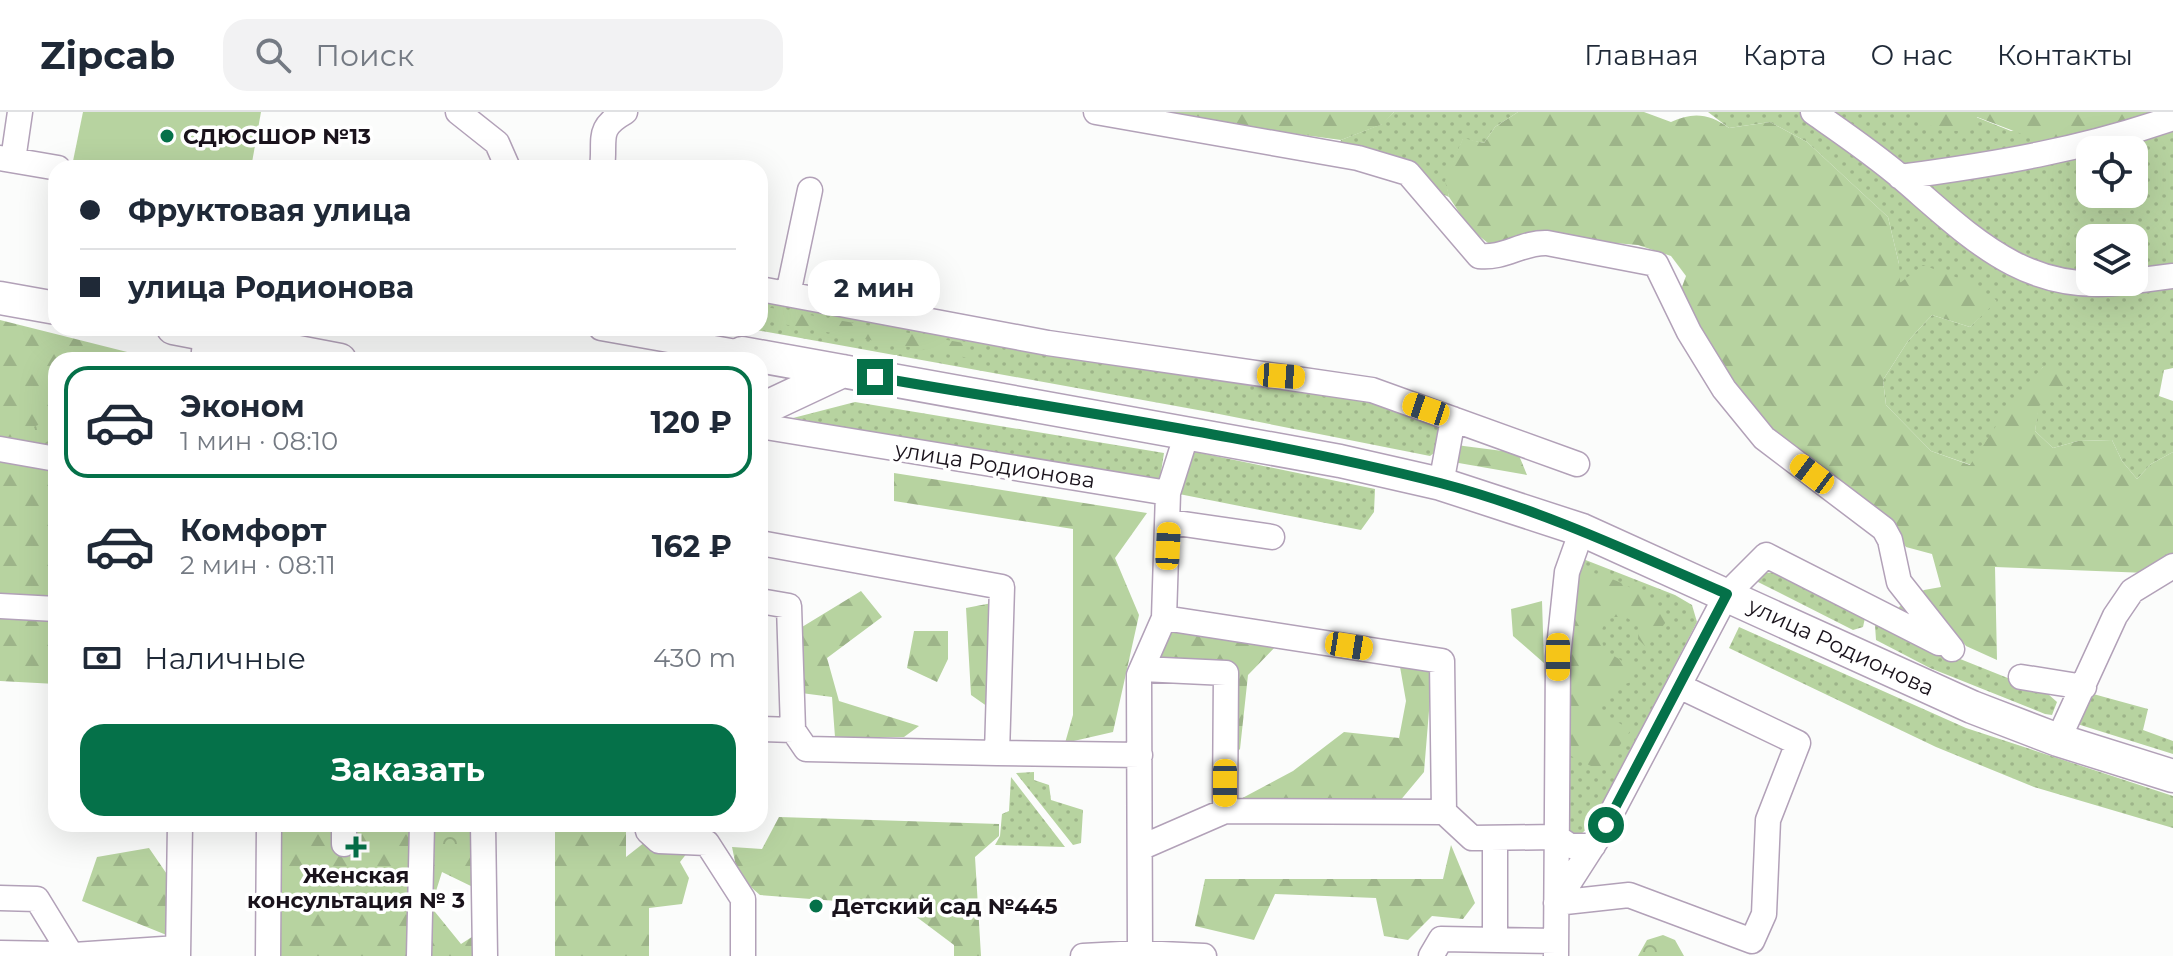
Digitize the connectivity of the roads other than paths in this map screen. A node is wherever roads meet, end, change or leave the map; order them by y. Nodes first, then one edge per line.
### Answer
1 (20, 112) edge
2 (458, 112) edge
3 (625, 112) edge
4 (1096, 112) edge
5 (1813, 112) edge
6 (2173, 118) edge
7 (7, 159) edge
8 (504, 160) edge
9 (602, 160) edge
10 (48, 166) edge
11 (1900, 177) junction
12 (810, 190) dead end
13 (2173, 276) edge
14 (2148, 279) edge
15 (2076, 282) edge
16 (768, 290) edge
17 (788, 294) junction
18 (0, 298) edge
19 (48, 307) edge
20 (186, 336) edge
21 (642, 336) edge
22 (204, 347) edge
23 (252, 352) edge
24 (723, 352) edge
25 (768, 360) edge
26 (843, 371) junction
27 (768, 406) edge
28 (1453, 419) junction
29 (768, 427) edge
30 (1187, 433) junction
31 (0, 449) edge
32 (48, 458) edge
33 (1577, 464) dead end
34 (1441, 484) junction
35 (1168, 493) junction
36 (1170, 522) junction
37 (1582, 530) junction
38 (1272, 537) dead end
39 (768, 544) edge
40 (2173, 566) edge
41 (1727, 594) junction
42 (768, 602) edge
43 (0, 606) edge
44 (48, 609) edge
45 (1164, 618) junction
46 (1142, 669) junction
47 (2021, 677) dead end
48 (1679, 686) junction
49 (2084, 687) junction
50 (768, 729) edge
51 (793, 730) junction
52 (2058, 740) junction
53 (997, 753) junction
54 (1140, 755) junction
55 (2173, 776) edge
56 (1225, 811) junction
57 (1444, 812) junction
58 (179, 832) edge
59 (269, 832) edge
60 (422, 832) edge
61 (483, 832) edge
62 (649, 832) edge
63 (1557, 837) junction
64 (1495, 838) junction
65 (1593, 846) junction
66 (1140, 848) junction
67 (0, 898) edge
68 (1556, 903) junction
69 (1495, 940) junction
70 (1556, 948) edge
71 (169, 952) edge
72 (0, 953) edge
73 (1140, 953) junction
74 (63, 955) edge
75 (268, 956) edge
76 (419, 956) edge
77 (485, 956) edge
78 (743, 956) edge
79 (1083, 956) edge
80 (1204, 956) edge
81 (1431, 956) edge

1 - 7 street
2 - 8 street
3 - 9 street
4 - 41 street
5 - 11 street
6 - 11 street
7 - 10 street
11 - 15 street
12 - 17 street
13 - 14 street
16 - 17 street
17 - 28 street
18 - 19 main road
20 - 22 main road
21 - 24 street, улица Родионова
22 - 23 main road
25 - 26 main road, улица Родионова
26 - 27 main road
26 - 30 main road, улица Родионова
28 - 33 street
28 - 34 street
29 - 35 street, улица Родионова
30 - 34 main road, улица Родионова
30 - 35 street
31 - 32 street
34 - 37 main road, улица Родионова
35 - 36 street
36 - 38 street
36 - 45 street
37 - 41 main road, улица Родионова
37 - 63 street
39 - 53 street
40 - 49 street
41 - 48 street
41 - 52 main road, улица Родионова
42 - 51 street
43 - 44 street
45 - 46 street
45 - 57 street
46 - 54 street
46 - 56 street
47 - 49 street
48 - 65 street
48 - 68 street
49 - 52 street
50 - 51 street
51 - 53 street
52 - 55 main road, улица Родионова
53 - 54 street
54 - 66 street
56 - 57 street
56 - 66 street
57 - 64 street
58 - 71 street
59 - 75 street
60 - 76 street
61 - 77 street
62 - 78 street
63 - 64 street
63 - 65 street
63 - 68 street
64 - 69 street
65 - 68 street
66 - 73 street
67 - 74 street
68 - 70 street
69 - 70 street
69 - 81 street
71 - 74 street
72 - 74 street
73 - 79 street
73 - 80 street

